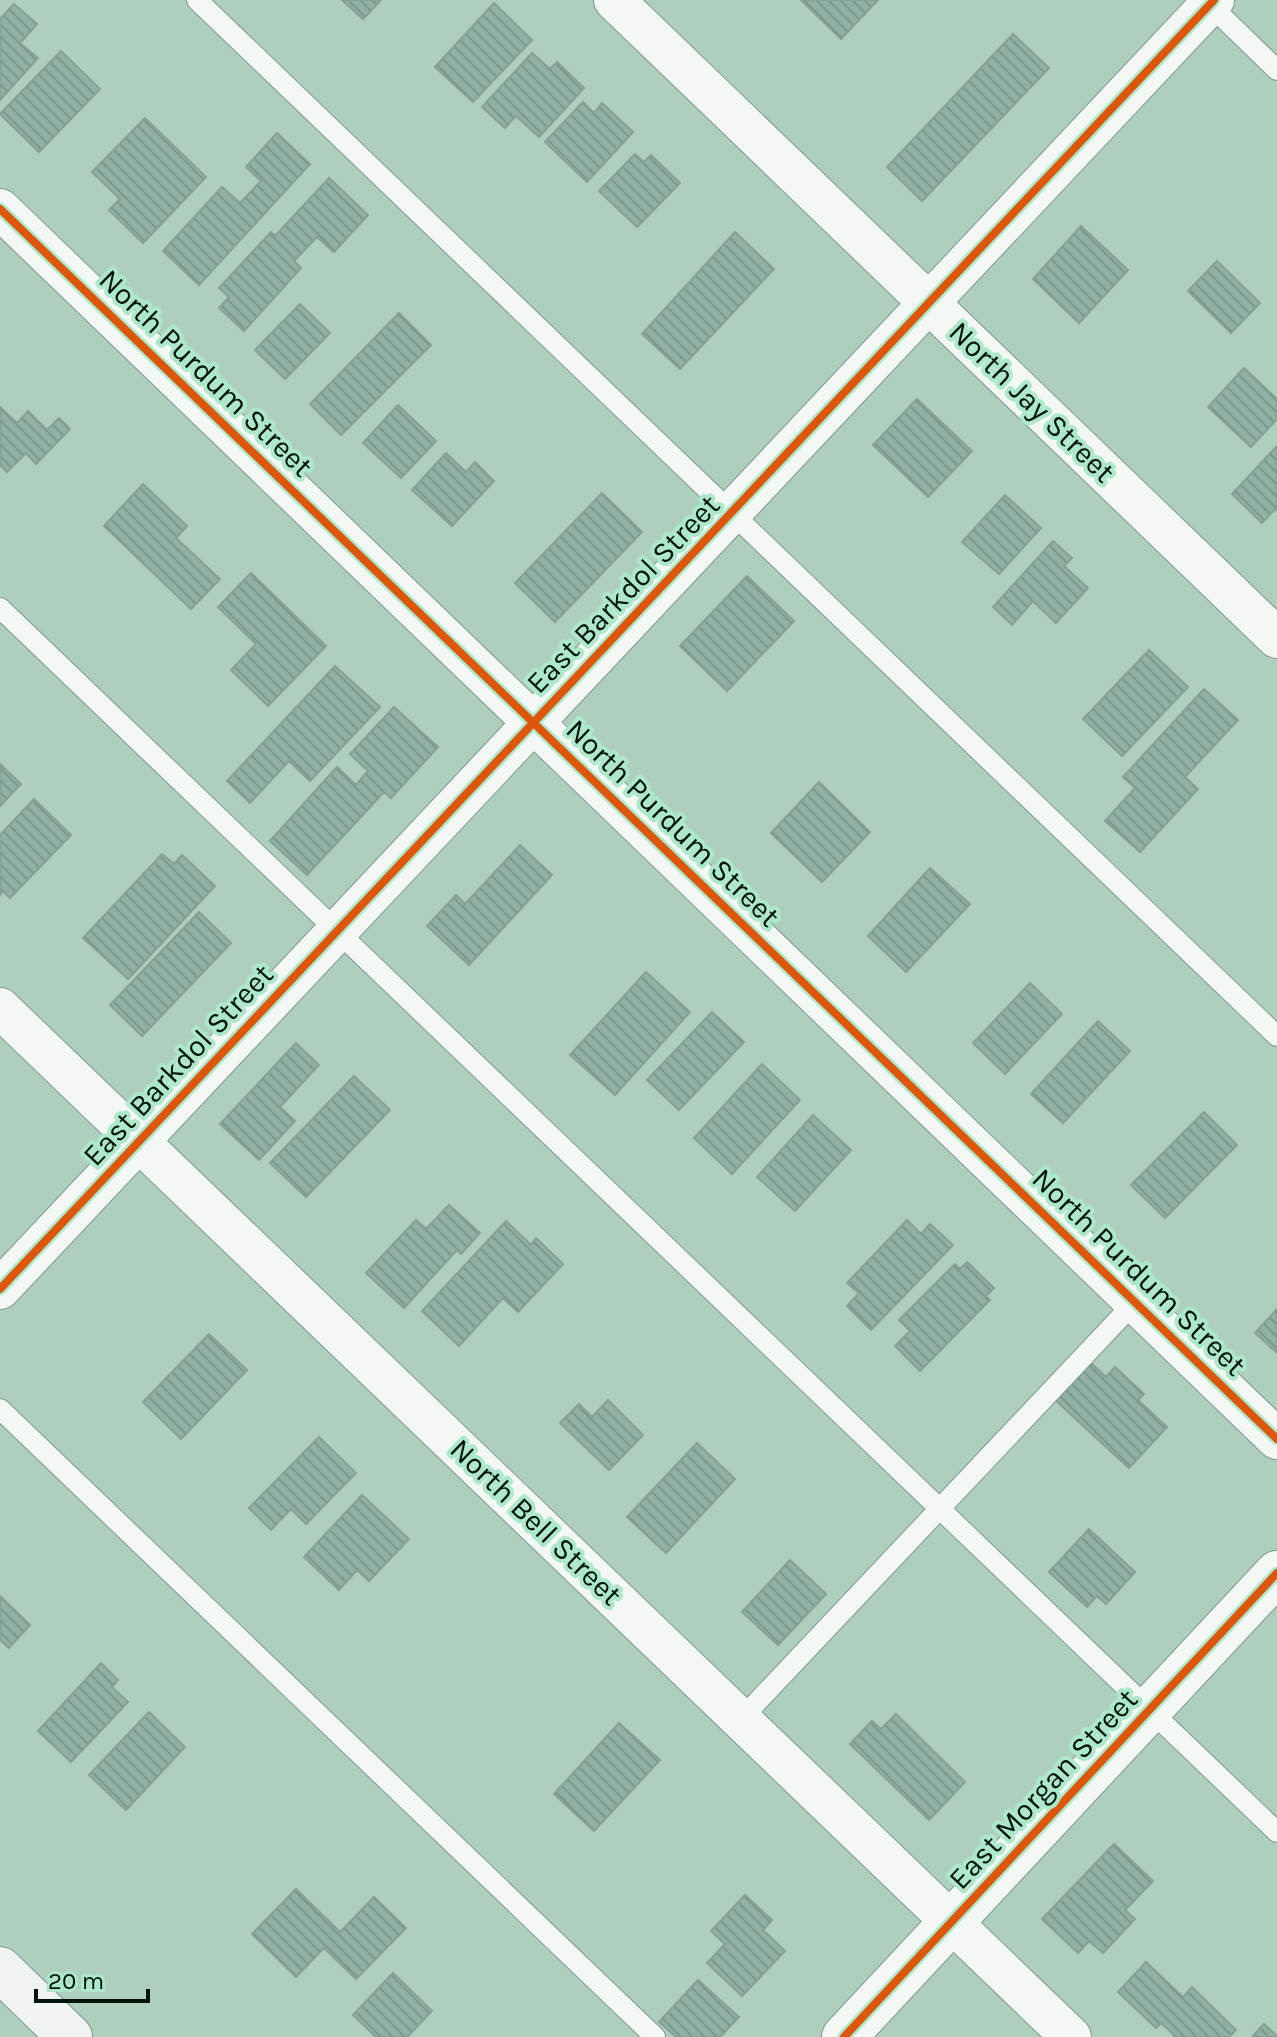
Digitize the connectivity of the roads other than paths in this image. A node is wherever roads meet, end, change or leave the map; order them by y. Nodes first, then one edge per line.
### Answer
1 (197, 0) edge
2 (614, 0) edge
3 (1210, 2) edge
4 (1277, 70) edge
5 (0, 209) edge
6 (928, 302) junction
7 (733, 513) junction
8 (0, 608) edge
9 (1277, 638) edge
10 (534, 722) junction
11 (337, 932) junction
12 (0, 1008) edge
13 (1277, 1036) edge
14 (138, 1142) junction
15 (0, 1289) edge
16 (1135, 1302) junction
17 (0, 1409) edge
18 (1277, 1439) edge
19 (941, 1509) junction
20 (1277, 1573) edge
21 (1149, 1708) junction
22 (741, 1719) junction
23 (1277, 1832) edge
24 (953, 1921) junction
25 (0, 1969) edge
26 (70, 2037) edge
27 (655, 2037) edge
28 (844, 2037) edge
29 (1071, 2037) edge

1 - 7 lane
2 - 6 street, North Jay Street
3 - 4 lane
3 - 6 street, East Barkdol Street
5 - 10 street, North Purdum Street
6 - 7 street, East Barkdol Street
6 - 9 street, North Jay Street
7 - 10 street, East Barkdol Street
7 - 13 lane
8 - 11 lane
10 - 11 street, East Barkdol Street
10 - 16 street, North Purdum Street
11 - 14 street, East Barkdol Street
11 - 19 lane
12 - 14 street, North Bell Street
14 - 15 street, East Barkdol Street
14 - 22 street, North Bell Street
16 - 18 street, North Purdum Street
16 - 19 lane
17 - 27 lane
19 - 21 lane
19 - 22 lane
20 - 21 street, East Morgan Street
21 - 23 lane
21 - 24 street, East Morgan Street
22 - 24 street, North Bell Street
24 - 28 street, East Morgan Street
24 - 29 street, North Bell Street
25 - 26 main road

